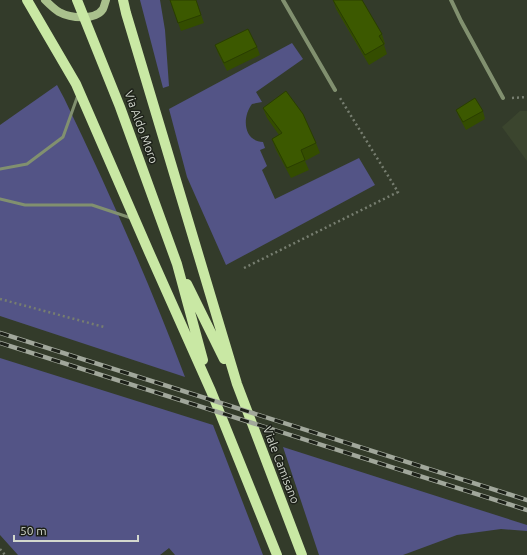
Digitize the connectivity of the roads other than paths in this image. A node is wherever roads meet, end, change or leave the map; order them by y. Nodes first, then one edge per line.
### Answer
1 (26, 0) edge
2 (45, 0) edge
3 (77, 0) edge
4 (106, 0) edge
5 (124, 0) edge
6 (283, 0) edge
7 (451, 0) edge
8 (335, 90) road end
9 (79, 91) junction
10 (503, 98) road end
11 (0, 169) edge
12 (0, 199) edge
13 (134, 219) junction
14 (177, 264) junction
15 (237, 384) junction
16 (212, 391) junction
17 (300, 550) edge
18 (275, 551) edge

1 - 9 main road
2 - 4 main road
3 - 14 main road, Via Aldo Moro
5 - 15 main road
6 - 8 street
7 - 10 street
9 - 11 lane
9 - 13 main road
12 - 13 lane
13 - 16 main road
14 - 15 main road, Via Aldo Moro
14 - 16 main road, Via Aldo Moro
15 - 17 main road, Viale Camisano
16 - 18 main road

